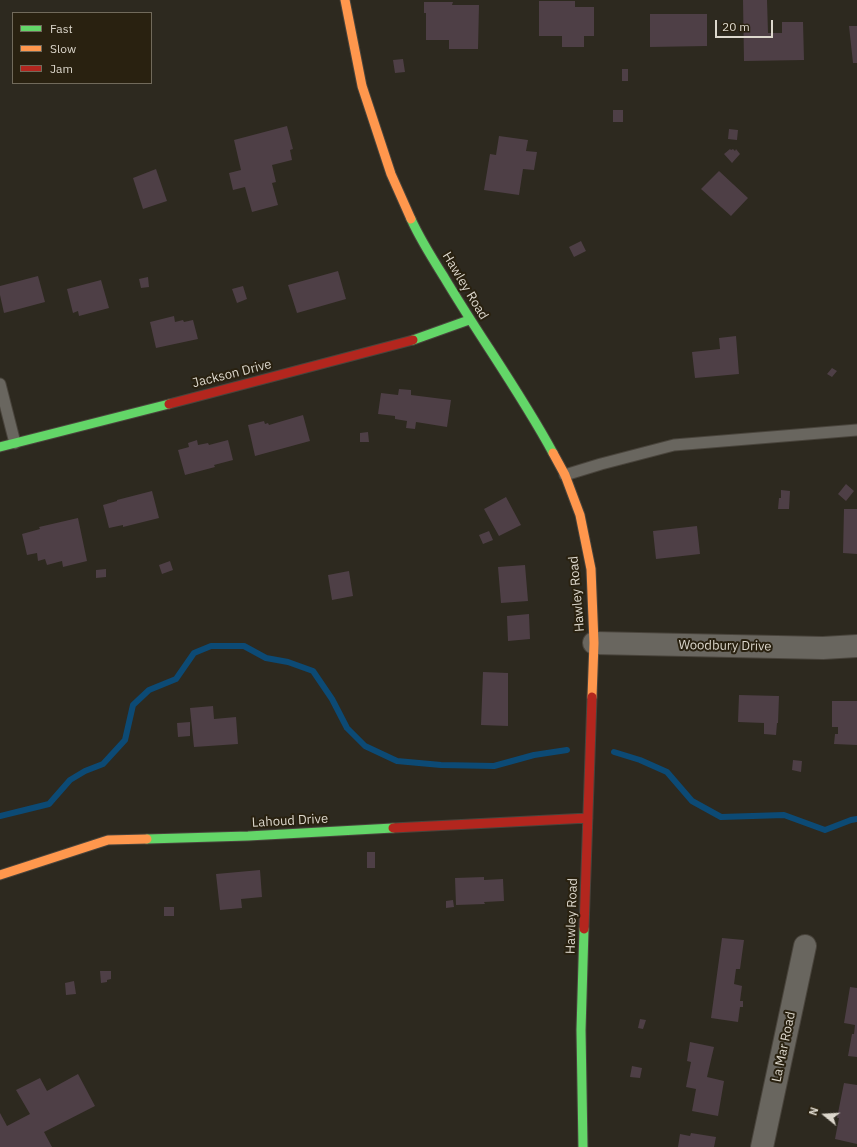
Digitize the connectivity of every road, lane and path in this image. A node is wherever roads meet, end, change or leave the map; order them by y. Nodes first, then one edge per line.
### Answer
1 (345, 0) edge
2 (469, 320) junction
3 (0, 384) edge
4 (857, 430) edge
5 (14, 443) junction
6 (0, 447) edge
7 (565, 475) junction
8 (594, 643) junction
9 (857, 646) edge
10 (588, 818) junction
11 (0, 876) edge
12 (805, 946) dead end
13 (583, 1147) edge
14 (762, 1147) edge

1 - 2 street, Hawley Road
2 - 5 street, Jackson Drive
2 - 7 street, Hawley Road
3 - 5 lane
4 - 7 lane
5 - 6 street, Jackson Drive
7 - 8 street, Hawley Road
8 - 9 street, Woodbury Drive
8 - 10 street, Hawley Road
10 - 11 street, Lahoud Drive
10 - 13 street, Hawley Road
12 - 14 street, La Mar Road

